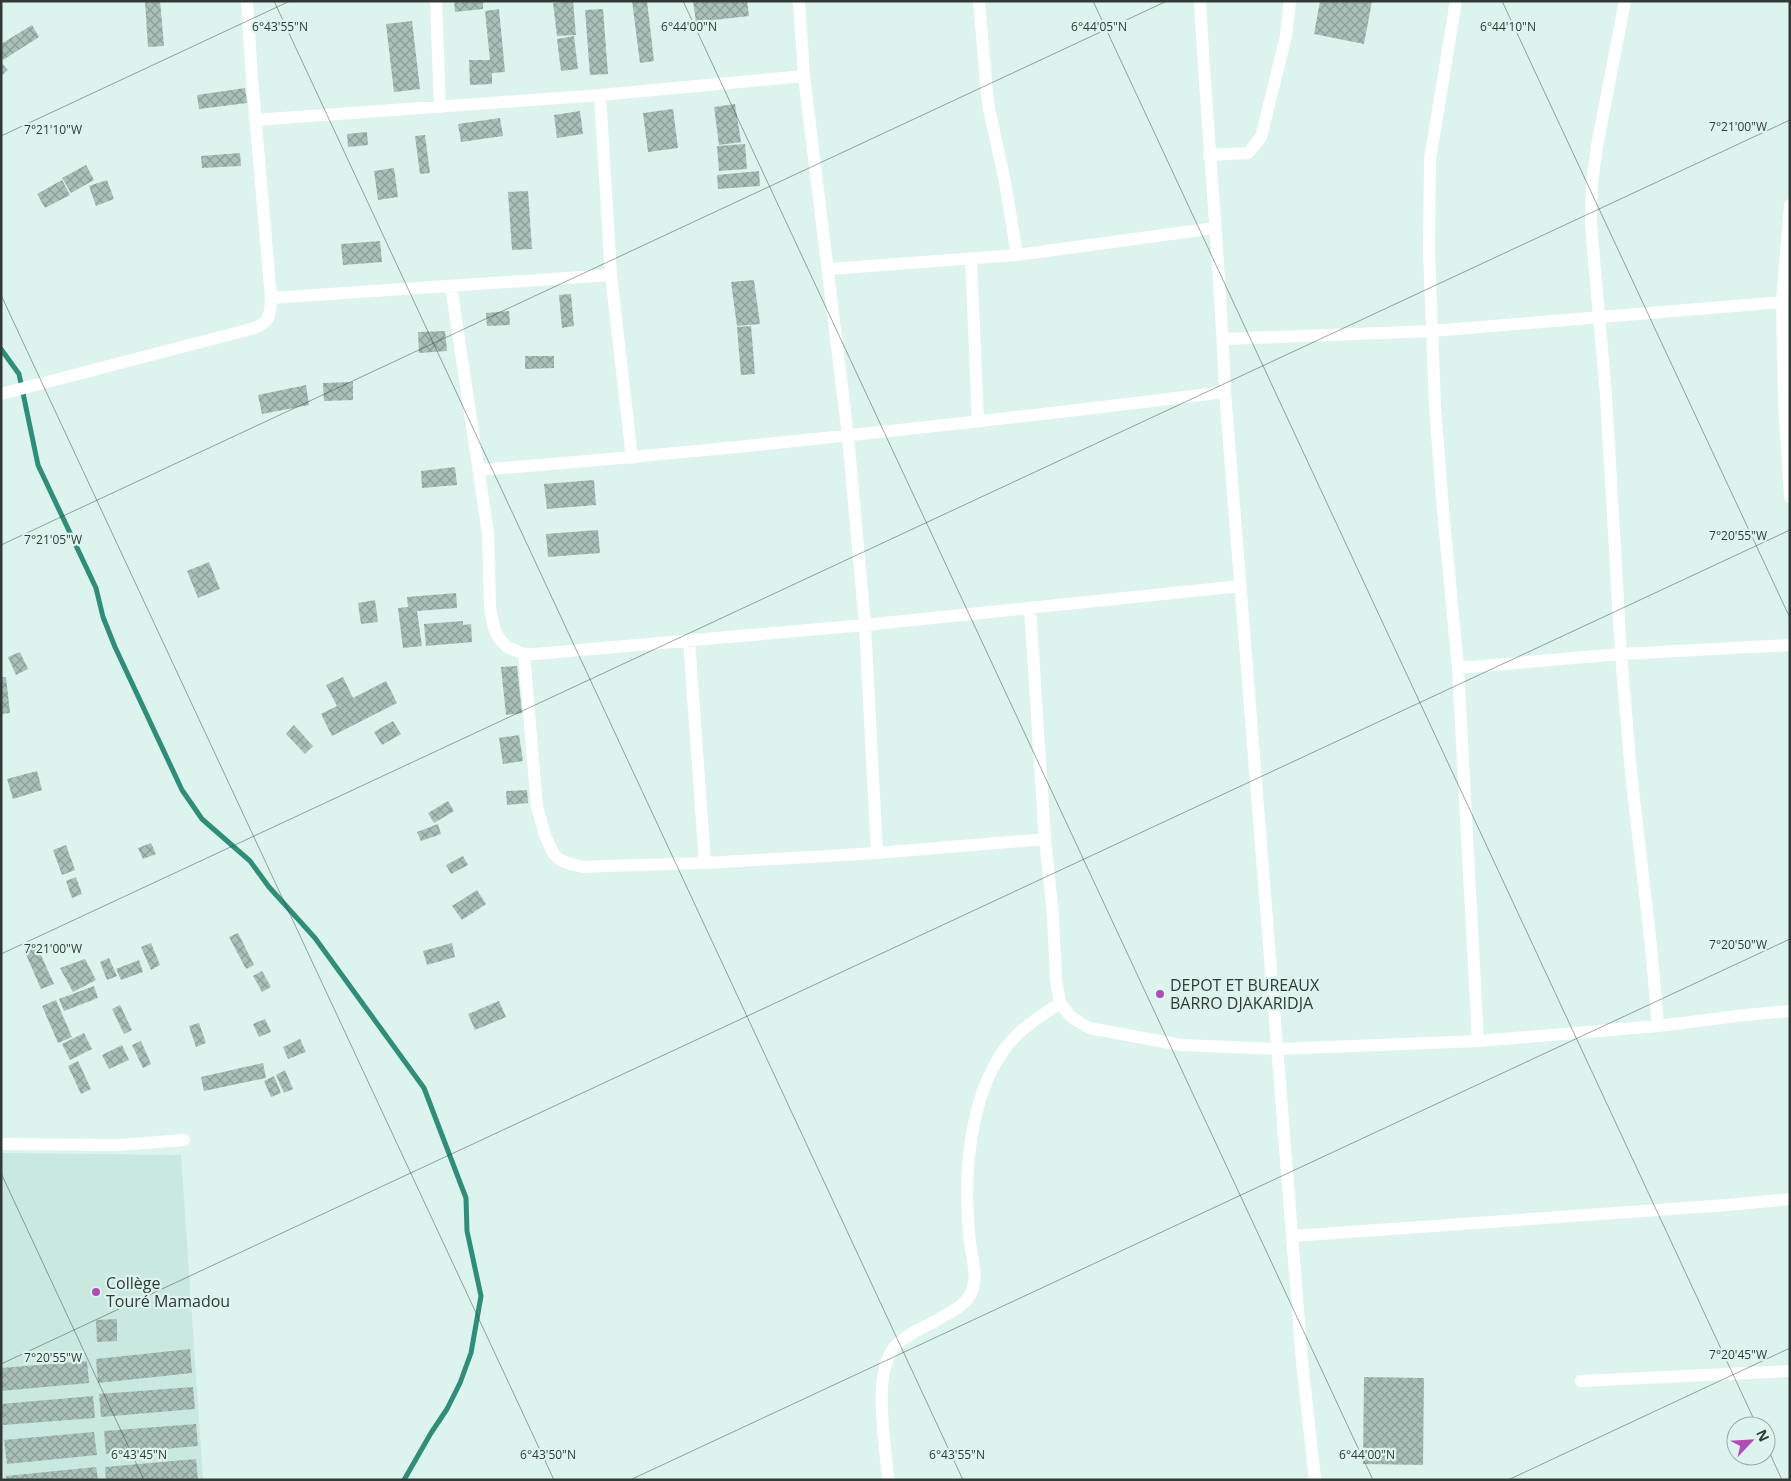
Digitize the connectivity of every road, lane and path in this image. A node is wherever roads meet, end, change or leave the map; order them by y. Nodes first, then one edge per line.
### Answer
1 (247, 1) edge
2 (436, 1) edge
3 (799, 1) edge
4 (979, 1) edge
5 (1200, 1) edge
6 (1290, 1) edge
7 (1456, 1) edge
8 (1625, 1) edge
9 (804, 76) junction
10 (600, 95) junction
11 (440, 108) junction
12 (255, 120) junction
13 (1209, 155) junction
14 (1790, 205) edge
15 (1215, 228) junction
16 (1017, 254) junction
17 (971, 258) junction
18 (829, 268) junction
19 (611, 275) junction
20 (451, 286) junction
21 (271, 298) junction
22 (1782, 302) junction
23 (1598, 318) junction
24 (1432, 331) junction
25 (1223, 339) junction
26 (1225, 392) junction
27 (1, 394) edge
28 (978, 422) junction
29 (848, 436) junction
30 (632, 458) junction
31 (479, 470) junction
32 (1790, 497) edge
33 (1241, 586) junction
34 (1030, 608) junction
35 (865, 624) junction
36 (689, 640) junction
37 (1790, 645) edge
38 (524, 654) junction
39 (1621, 654) junction
40 (1458, 668) junction
41 (1045, 839) junction
42 (877, 853) junction
43 (705, 863) junction
44 (1060, 1003) junction
45 (1790, 1011) edge
46 (1658, 1026) junction
47 (1478, 1041) junction
48 (1278, 1050) junction
49 (184, 1140) dead end
50 (1, 1144) edge
51 (1790, 1199) edge
52 (1293, 1236) junction
53 (1790, 1371) edge
54 (1581, 1381) dead end
55 (888, 1480) edge
56 (1315, 1480) edge

1 - 12 street
2 - 11 street
3 - 9 street
4 - 16 street
5 - 13 street
6 - 13 street
7 - 24 street
8 - 23 street
9 - 10 street
9 - 18 street
10 - 11 street
10 - 19 street
11 - 12 street
12 - 21 street
13 - 15 street
14 - 22 street
15 - 16 street
15 - 25 street
16 - 17 street
17 - 18 street
17 - 28 street
18 - 29 street
19 - 20 street
19 - 30 street
20 - 21 street
20 - 31 street
21 - 27 street
22 - 23 street
22 - 32 street
23 - 24 street
23 - 39 street
24 - 25 street
24 - 40 street
25 - 26 street
26 - 28 street
26 - 33 street
28 - 29 street
29 - 30 street
29 - 35 street
30 - 31 street
31 - 38 street
33 - 34 street
33 - 48 street
34 - 35 street
34 - 41 street
35 - 36 street
35 - 42 street
36 - 38 street
36 - 43 street
37 - 39 street
38 - 43 street
39 - 40 street
39 - 46 street
40 - 47 street
41 - 42 street
41 - 44 street
42 - 43 street
44 - 48 street
44 - 55 street
45 - 46 street
46 - 47 street
47 - 48 street
48 - 52 street
49 - 50 street
51 - 52 street
52 - 56 street
53 - 54 street

